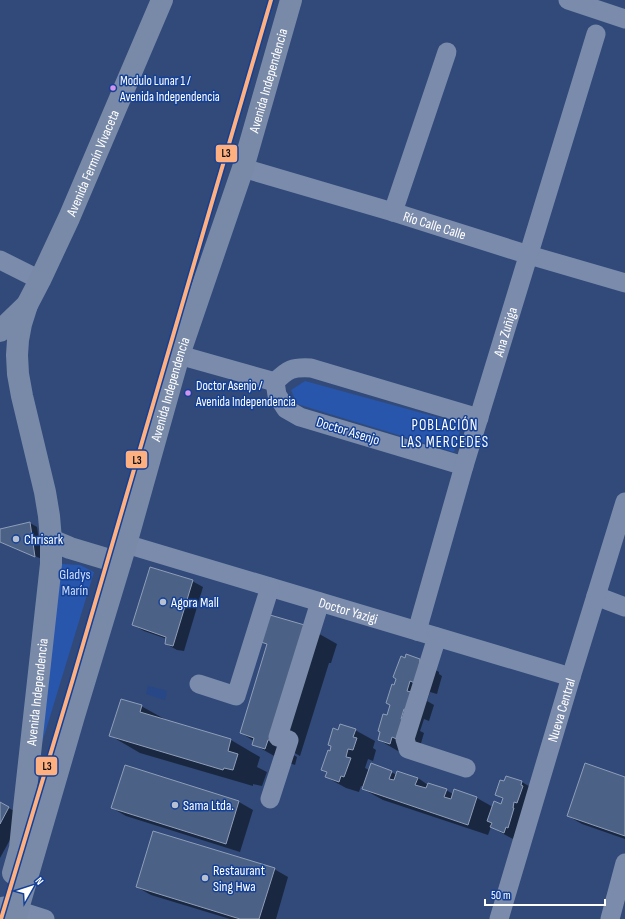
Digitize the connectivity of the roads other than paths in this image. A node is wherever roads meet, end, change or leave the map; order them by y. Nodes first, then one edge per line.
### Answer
1 (162, 0) edge
2 (290, 0) edge
3 (568, 0) edge
4 (625, 19) edge
5 (596, 34) dead end
6 (447, 52) dead end
7 (243, 168) junction
8 (394, 212) junction
9 (529, 255) junction
10 (0, 260) edge
11 (40, 280) junction
12 (625, 283) edge
13 (27, 305) junction
14 (0, 331) edge
15 (179, 355) junction
16 (275, 382) junction
17 (479, 418) junction
18 (464, 466) junction
19 (625, 502) edge
20 (51, 540) junction
21 (123, 553) junction
22 (270, 587) junction
23 (596, 596) junction
24 (320, 602) junction
25 (625, 607) edge
26 (417, 631) junction
27 (437, 637) junction
28 (571, 677) junction
29 (199, 684) dead end
30 (466, 768) dead end
31 (270, 799) dead end
32 (625, 863) edge
33 (7, 912) edge
34 (45, 919) edge
35 (499, 919) edge
36 (610, 919) edge

1 - 11 main road, Avenida Fermín Vivaceta
2 - 7 main road, Avenida Independencia
3 - 4 street
5 - 9 street, Ana Zuñiga
6 - 8 street
7 - 8 street, Río Calle Calle
7 - 15 main road, Avenida Independencia
8 - 9 street, Río Calle Calle
9 - 12 street, Río Calle Calle
9 - 17 street, Ana Zuñiga
10 - 11 street
11 - 13 main road, Avenida Independencia
13 - 14 main road
13 - 20 main road, Avenida Independencia
15 - 16 street
15 - 21 main road, Avenida Independencia
16 - 17 street
16 - 18 street, Doctor Asenjo
17 - 18 street, Ana Zuñiga
18 - 26 street, Ana Zuñiga
19 - 23 street, Nueva Central
20 - 21 main road
20 - 33 main road, Avenida Independencia
21 - 22 street, Doctor Yazigi
21 - 33 main road, Avenida Independencia
22 - 24 street, Doctor Yazigi
22 - 29 street
23 - 25 street
23 - 28 street, Nueva Central
24 - 26 street, Doctor Yazigi
24 - 31 street
26 - 27 street, Doctor Yazigi
27 - 28 street, Doctor Yazigi
27 - 30 street
28 - 35 street, Nueva Central
32 - 36 street
33 - 34 street

